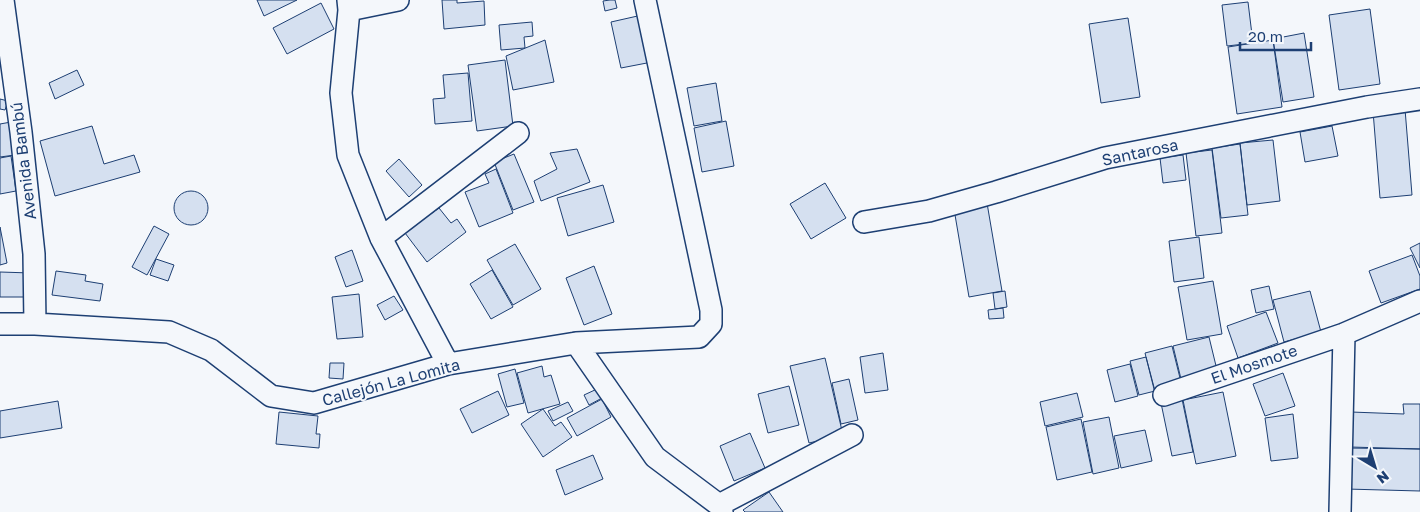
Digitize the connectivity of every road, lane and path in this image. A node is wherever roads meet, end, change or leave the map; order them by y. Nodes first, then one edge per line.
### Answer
1 (3, 0) edge
2 (398, 0) edge
3 (644, 0) edge
4 (348, 5) edge
5 (1420, 99) edge
6 (518, 133) dead end
7 (864, 222) dead end
8 (380, 238) junction
9 (1420, 301) edge
10 (0, 324) edge
11 (35, 324) junction
12 (1344, 334) junction
13 (576, 343) junction
14 (448, 364) junction
15 (1164, 395) dead end
16 (852, 435) dead end
17 (721, 509) edge
18 (1340, 512) edge

1 - 11 street, Avenida Bambú
2 - 4 street
3 - 13 street, Callejón La Lomita
4 - 8 street
5 - 7 street, Santarosa
6 - 8 street
8 - 14 street
9 - 12 street, El Mosmote
10 - 11 street, Callejón La Lomita
11 - 14 street, Callejón La Lomita
12 - 15 street, El Mosmote
12 - 18 street
13 - 14 street, Callejón La Lomita
13 - 17 street
16 - 17 street

